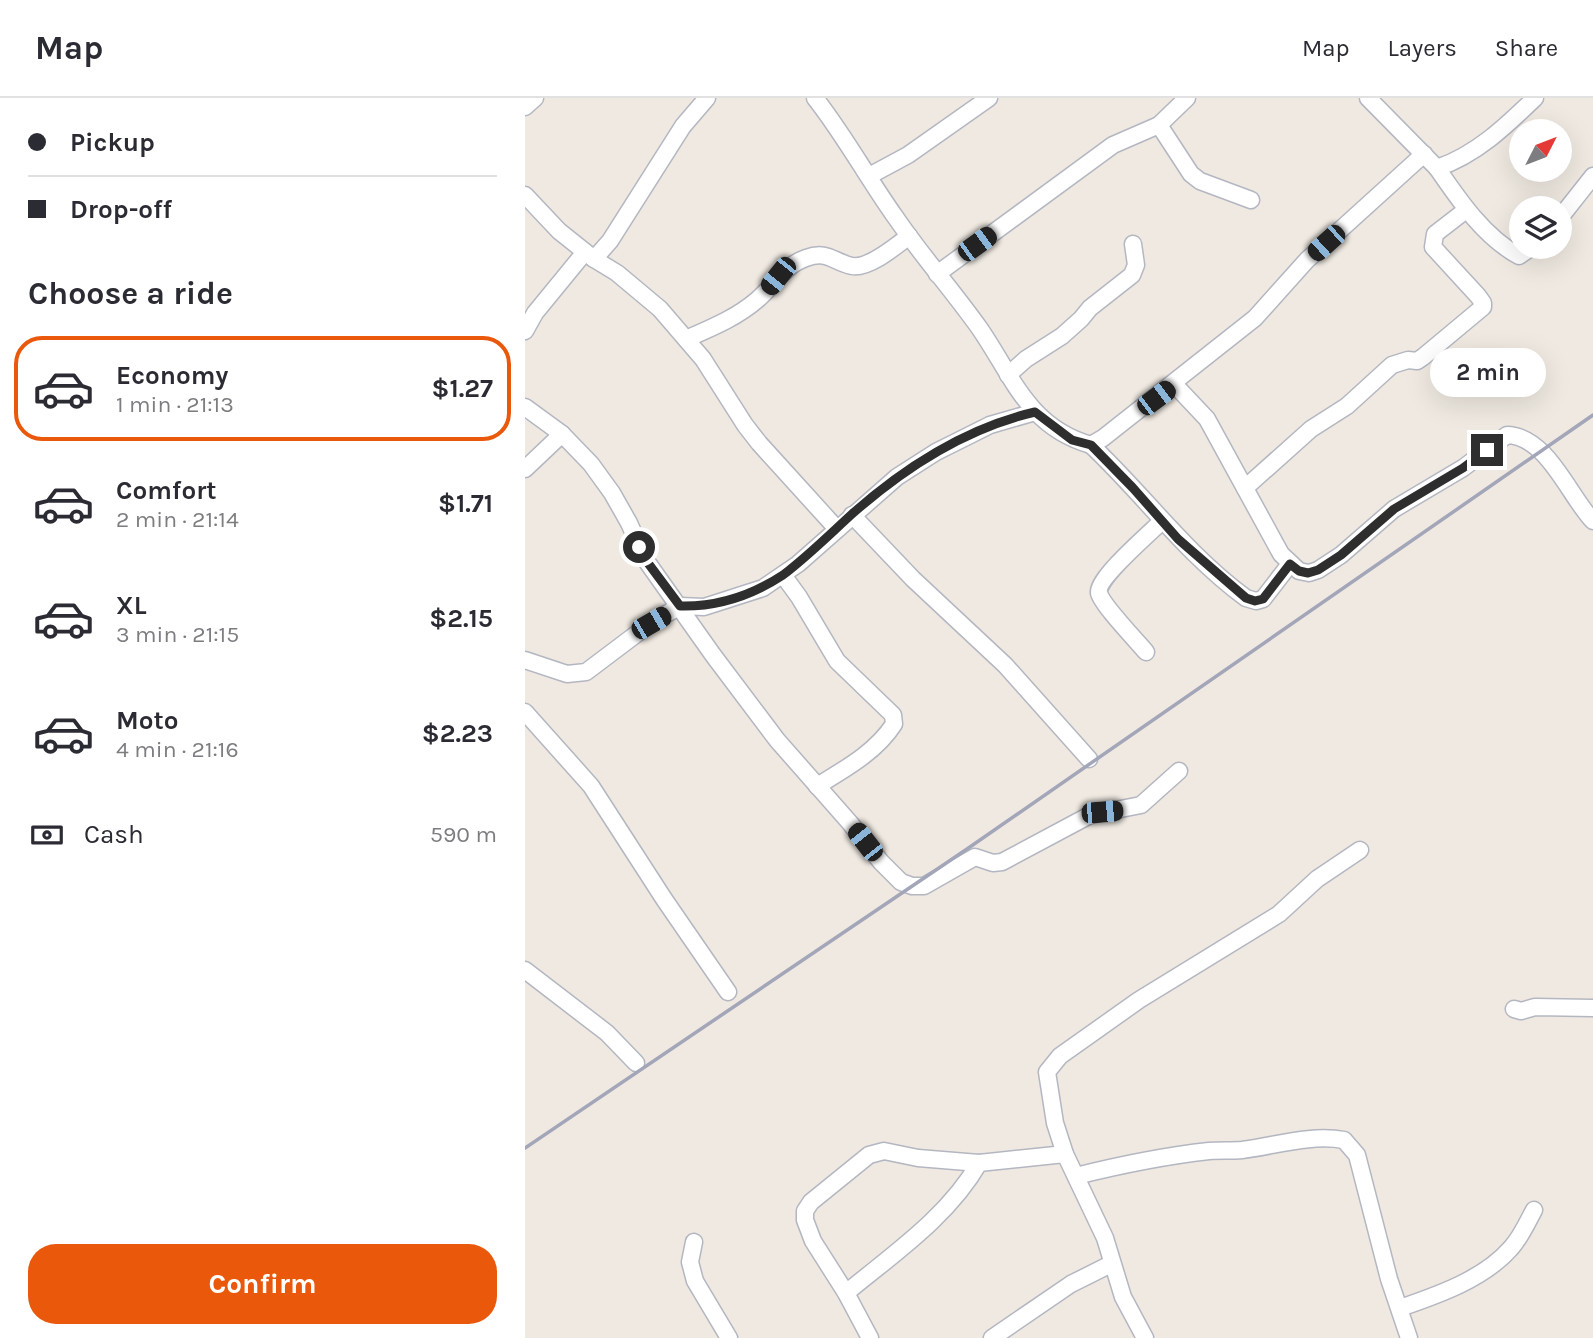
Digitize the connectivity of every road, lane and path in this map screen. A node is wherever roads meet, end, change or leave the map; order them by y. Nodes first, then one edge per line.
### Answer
1 (534, 98) edge
2 (707, 98) edge
3 (815, 98) edge
4 (989, 98) edge
5 (1187, 98) edge
6 (1368, 98) edge
7 (1535, 98) edge
8 (525, 107) edge
9 (1159, 125) junction
10 (1424, 154) junction
11 (1437, 168) junction
12 (869, 176) junction
13 (1593, 176) edge
14 (1251, 200) dead end
15 (1572, 203) edge
16 (528, 205) edge
17 (1466, 210) junction
18 (909, 236) junction
19 (1133, 244) dead end
20 (1509, 250) edge
21 (590, 256) junction
22 (936, 274) junction
23 (525, 331) edge
24 (686, 339) junction
25 (1008, 375) junction
26 (1174, 384) junction
27 (525, 407) edge
28 (1035, 412) junction
29 (562, 434) junction
30 (1091, 445) junction
31 (525, 469) edge
32 (1245, 488) junction
33 (852, 514) junction
34 (1163, 521) junction
35 (1593, 521) edge
36 (837, 529) junction
37 (1290, 564) junction
38 (783, 575) junction
39 (680, 606) junction
40 (1146, 652) dead end
41 (525, 660) edge
42 (525, 712) edge
43 (1089, 760) dead end
44 (1179, 771) dead end
45 (817, 786) junction
46 (1360, 850) dead end
47 (525, 970) edge
48 (728, 992) dead end
49 (1593, 1008) edge
50 (1514, 1009) dead end
51 (636, 1063) dead end
52 (1065, 1154) junction
53 (979, 1163) junction
54 (1076, 1176) junction
55 (1534, 1210) dead end
56 (694, 1242) dead end
57 (1111, 1264) junction
58 (846, 1293) junction
59 (1400, 1308) junction
60 (729, 1338) edge
61 (870, 1338) edge
62 (992, 1338) edge
63 (1145, 1338) edge
64 (1409, 1338) edge

1 - 8 street
2 - 21 street
3 - 12 street
4 - 12 street
5 - 9 street
6 - 10 street
7 - 11 street
9 - 14 street
9 - 22 street
10 - 11 street
10 - 26 street
11 - 17 street
12 - 18 street
13 - 15 street
16 - 21 street
17 - 20 street
17 - 32 street
18 - 22 street
18 - 24 street
19 - 25 street
21 - 23 street
21 - 24 street
22 - 25 street
24 - 36 street
25 - 28 street
26 - 30 street
26 - 32 street
27 - 29 street
28 - 30 street
28 - 33 street
29 - 31 street
29 - 39 street
30 - 34 street
32 - 37 street
33 - 36 street
33 - 43 street
34 - 37 street
34 - 40 street
35 - 37 street
36 - 38 street
38 - 39 street
38 - 45 street
39 - 41 street
39 - 45 street
42 - 48 street
44 - 45 street
46 - 52 street
47 - 51 street
49 - 50 street
52 - 53 street
52 - 54 street
53 - 58 street
53 - 58 street
54 - 57 street
54 - 59 street
55 - 59 street
56 - 60 street
57 - 62 street
57 - 63 street
58 - 61 street
59 - 64 street

